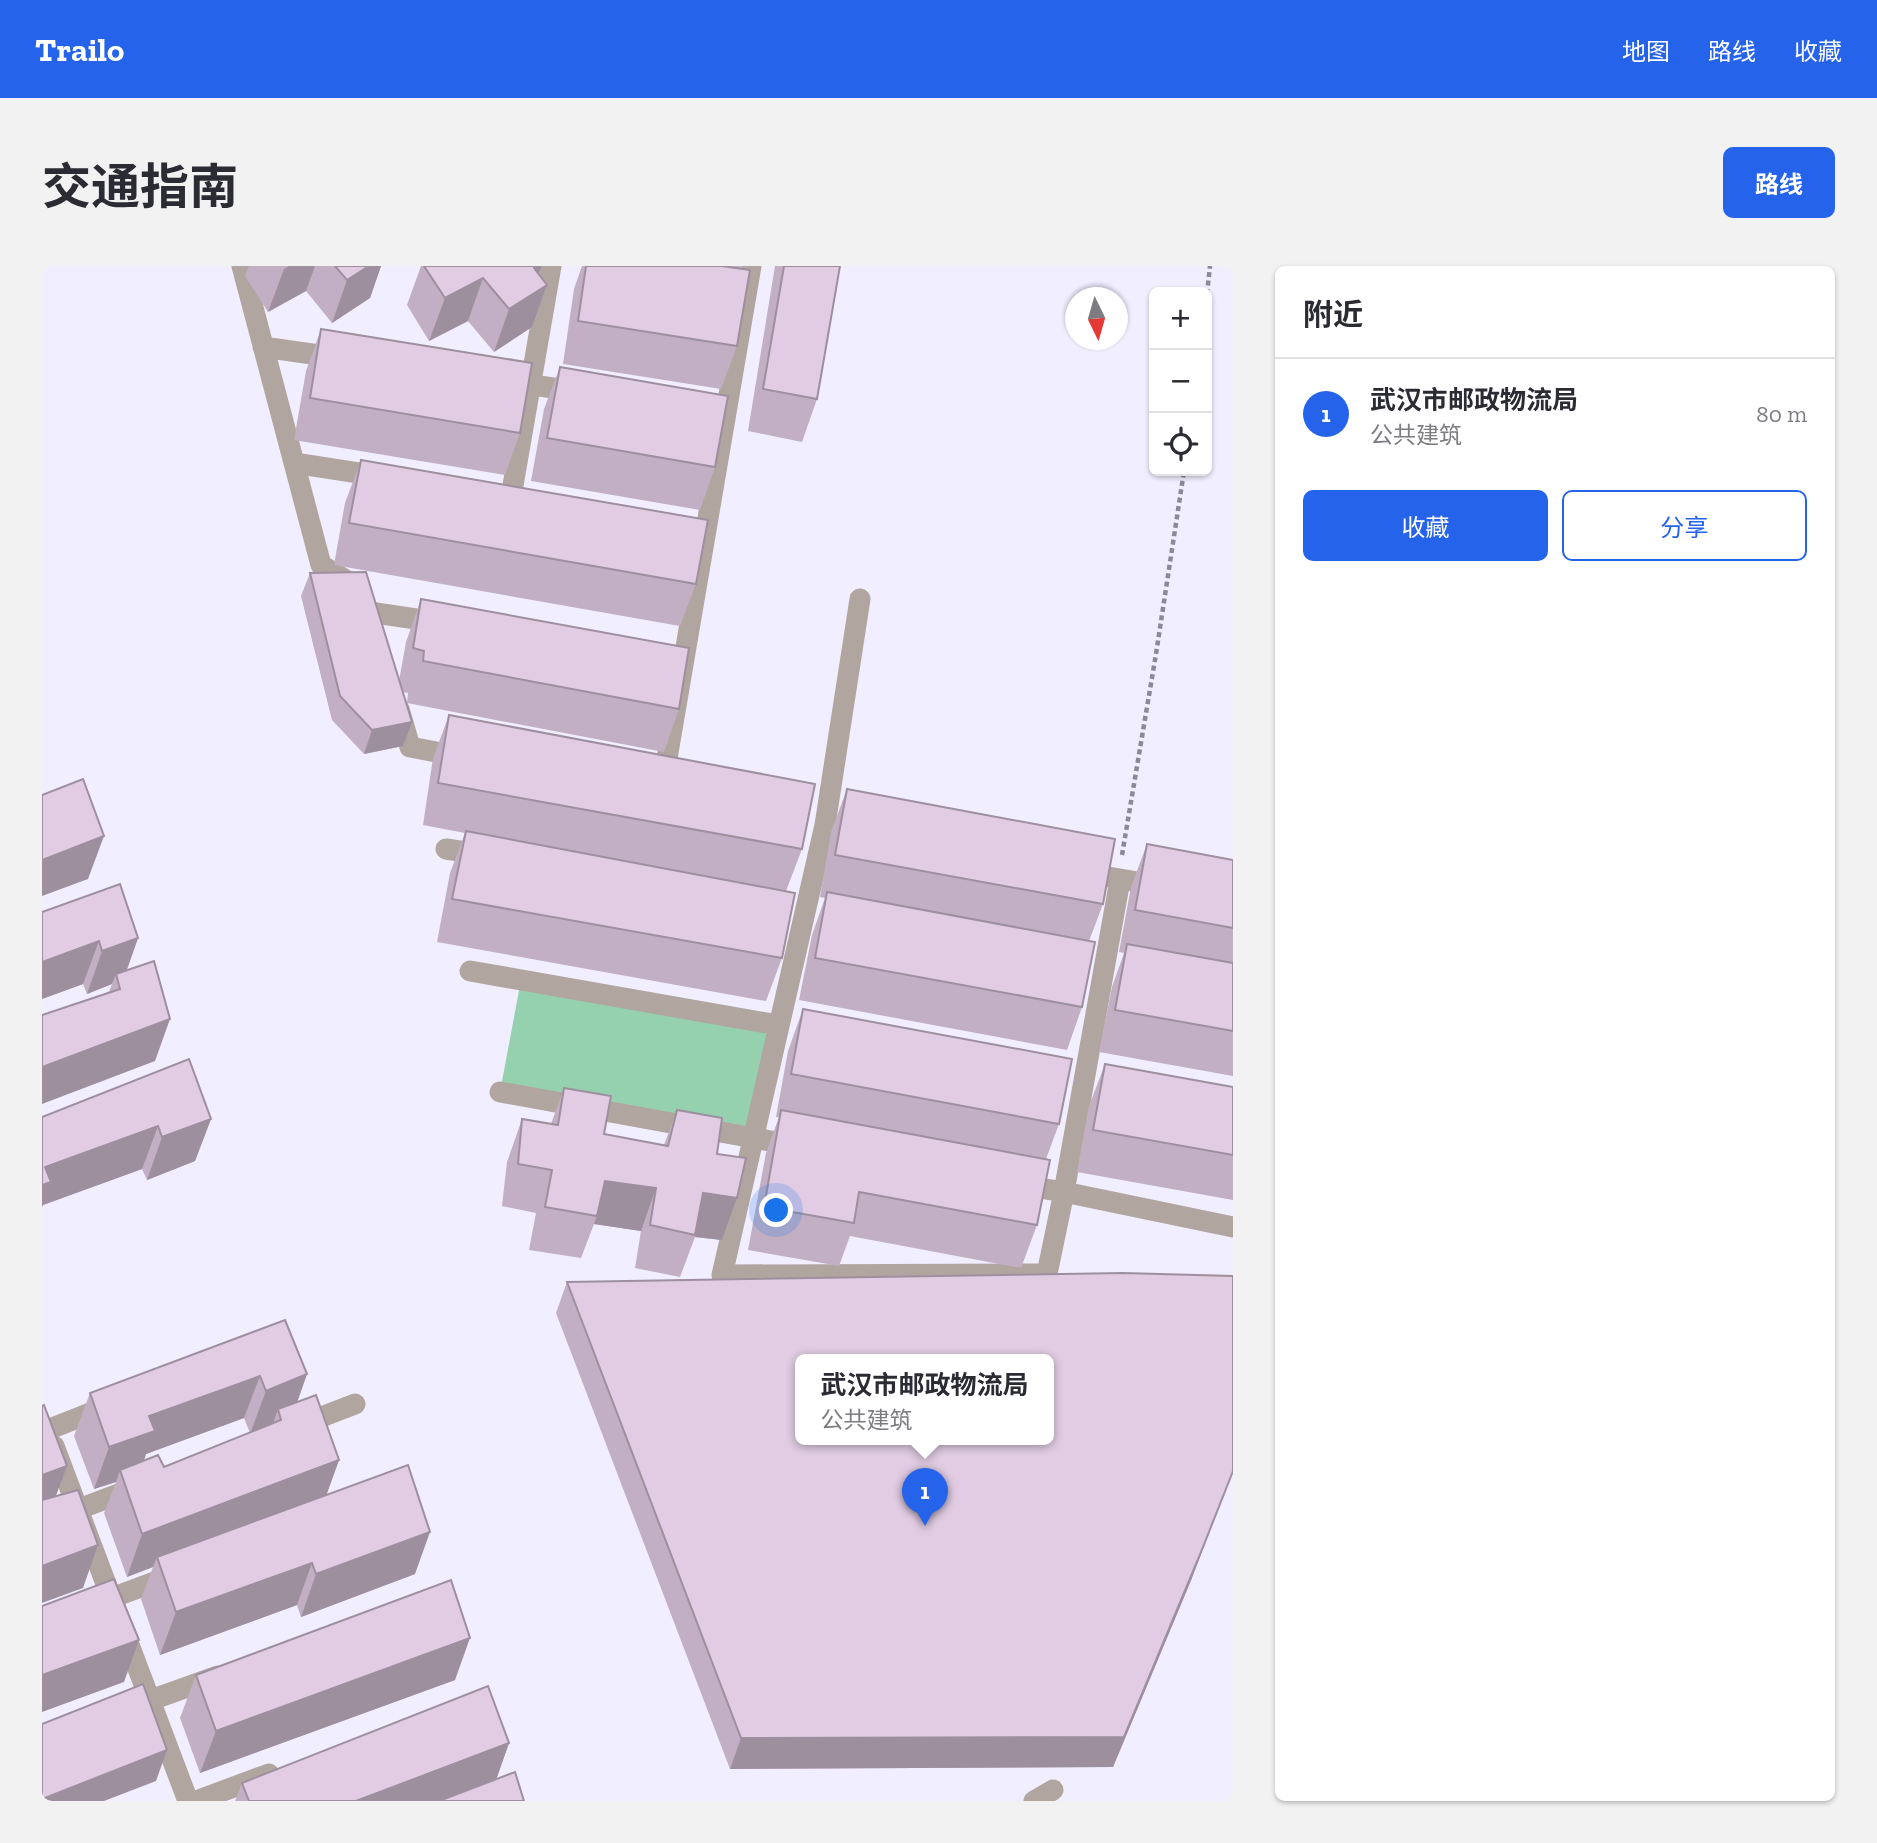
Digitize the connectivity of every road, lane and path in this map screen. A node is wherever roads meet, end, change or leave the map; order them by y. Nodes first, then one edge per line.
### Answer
1 (242, 266) edge
2 (551, 266) edge
3 (1210, 266) edge
4 (750, 276) edge
5 (721, 280) edge
6 (1208, 287) edge
7 (263, 347) junction
8 (357, 360) edge
9 (477, 377) edge
10 (530, 385) junction
11 (596, 394) edge
12 (700, 410) edge
13 (726, 413) junction
14 (294, 463) junction
15 (1183, 476) edge
16 (402, 480) edge
17 (470, 491) edge
18 (511, 497) junction
19 (537, 502) edge
20 (680, 526) edge
21 (706, 530) junction
22 (860, 599) dead end
23 (369, 612) junction
24 (465, 626) edge
25 (377, 637) edge
26 (392, 686) edge
27 (476, 760) edge
28 (661, 795) edge
29 (446, 849) dead end
30 (513, 859) edge
31 (1053, 867) edge
32 (1120, 880) junction
33 (1179, 889) edge
34 (1099, 959) junction
35 (1131, 964) edge
36 (470, 971) dead end
37 (778, 1025) junction
38 (500, 1092) dead end
39 (752, 1139) junction
40 (820, 1150) edge
41 (996, 1180) edge
42 (1064, 1192) junction
43 (1233, 1227) edge
44 (126, 1399) edge
45 (355, 1404) dead end
46 (45, 1430) edge
47 (279, 1433) edge
48 (154, 1481) edge
49 (78, 1510) junction
50 (42, 1523) edge
51 (187, 1569) edge
52 (111, 1598) junction
53 (76, 1610) edge
54 (238, 1668) edge
55 (149, 1700) junction
56 (102, 1718) edge
57 (285, 1768) edge
58 (188, 1801) edge
59 (196, 1801) edge

1 - 7 street
2 - 10 street
3 - 6 path
4 - 5 street
4 - 13 street
7 - 8 street
7 - 14 street
9 - 10 street
10 - 11 street
10 - 18 street
12 - 13 street
13 - 21 street
14 - 16 street
14 - 23 street
15 - 32 path
17 - 18 street
18 - 19 street
20 - 21 street
21 - 28 street
22 - 37 street
23 - 24 street
23 - 25 street
26 - 27 street
29 - 30 street
31 - 32 street
32 - 33 street
32 - 34 street
34 - 35 street
34 - 42 street
36 - 37 street
37 - 39 street
38 - 39 street
39 - 40 street
39 - 42 street
41 - 42 street
42 - 43 street
44 - 46 street
45 - 47 street
46 - 49 street
48 - 49 street
49 - 50 street
49 - 52 street
51 - 52 street
52 - 53 street
52 - 55 street
54 - 55 street
55 - 56 street
55 - 58 street
57 - 59 street

